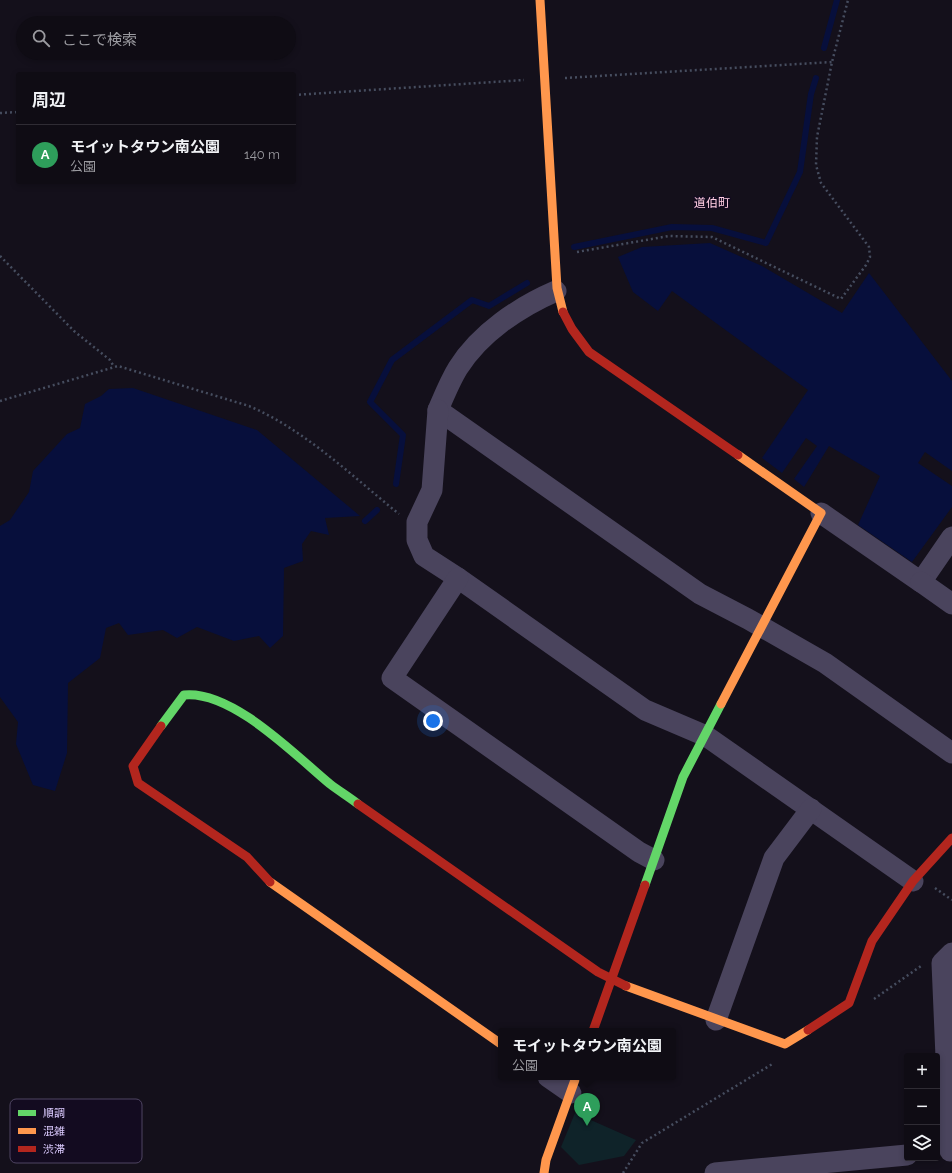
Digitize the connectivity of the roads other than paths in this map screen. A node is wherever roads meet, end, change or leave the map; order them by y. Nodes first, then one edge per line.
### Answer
1 (540, 0) edge
2 (556, 291) junction
3 (438, 410) junction
4 (821, 513) junction
5 (952, 537) edge
6 (458, 578) junction
7 (921, 582) junction
8 (952, 604) edge
9 (762, 627) junction
10 (706, 736) junction
11 (952, 753) edge
12 (811, 809) junction
13 (952, 838) edge
14 (654, 860) junction
15 (913, 881) junction
16 (952, 953) edge
17 (612, 980) junction
18 (948, 1009) edge
19 (716, 1020) junction
20 (594, 1028) edge
21 (498, 1042) edge
22 (558, 1080) edge
23 (574, 1085) edge
24 (946, 1151) edge
25 (904, 1156) edge
26 (884, 1165) edge
27 (544, 1173) edge
28 (715, 1173) edge

1 - 2 street
2 - 3 street
2 - 4 street
3 - 6 street
3 - 9 street
4 - 7 street
4 - 9 street
5 - 7 street
6 - 10 street
6 - 14 street
7 - 8 street
9 - 10 street
9 - 11 street
10 - 12 street
10 - 14 street
12 - 15 street
12 - 19 street
13 - 15 street
14 - 17 street
15 - 19 street
16 - 18 street
17 - 19 street
17 - 20 street
17 - 21 street
18 - 24 street
22 - 23 street
23 - 27 street
25 - 26 street
26 - 28 street

